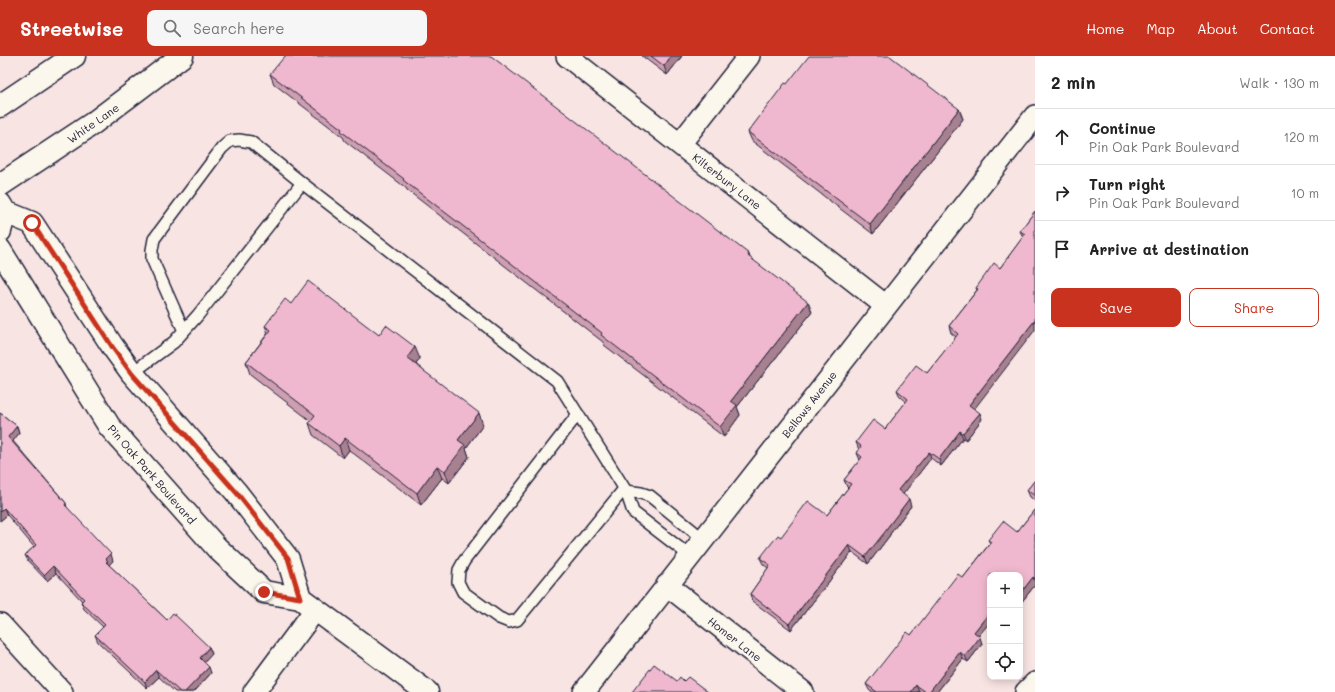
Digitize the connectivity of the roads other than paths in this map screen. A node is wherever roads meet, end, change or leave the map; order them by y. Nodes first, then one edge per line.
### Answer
1 (74, 56) edge
2 (182, 56) edge
3 (567, 56) edge
4 (749, 56) edge
5 (0, 106) edge
6 (1035, 116) edge
7 (680, 144) junction
8 (302, 183) junction
9 (0, 185) edge
10 (2, 215) edge
11 (0, 250) edge
12 (886, 306) junction
13 (184, 331) junction
14 (132, 374) junction
15 (578, 414) junction
16 (625, 490) junction
17 (703, 539) junction
18 (690, 556) junction
19 (667, 585) junction
20 (307, 604) junction
21 (0, 624) edge
22 (1035, 683) edge
23 (62, 692) edge
24 (254, 692) edge
25 (427, 692) edge
26 (584, 692) edge
27 (803, 692) edge
28 (1026, 692) edge

1 - 5 street
2 - 9 street, White Lane
3 - 7 street, Kilterbury Lane
4 - 7 street
6 - 12 street, Bellows Avenue
7 - 12 street, Kilterbury Lane
8 - 13 lane
8 - 13 lane
8 - 15 lane
10 - 14 street
11 - 20 street, Pin Oak Park Boulevard
12 - 17 street, Bellows Avenue
13 - 14 lane
14 - 20 street
15 - 16 lane
15 - 16 lane
16 - 17 lane
16 - 18 lane
17 - 18 street, Bellows Avenue
18 - 19 street, Bellows Avenue
19 - 26 street, Bellows Avenue
19 - 27 street, Homer Lane
20 - 24 street
20 - 25 street, Pin Oak Park Boulevard
21 - 23 street
22 - 28 street

